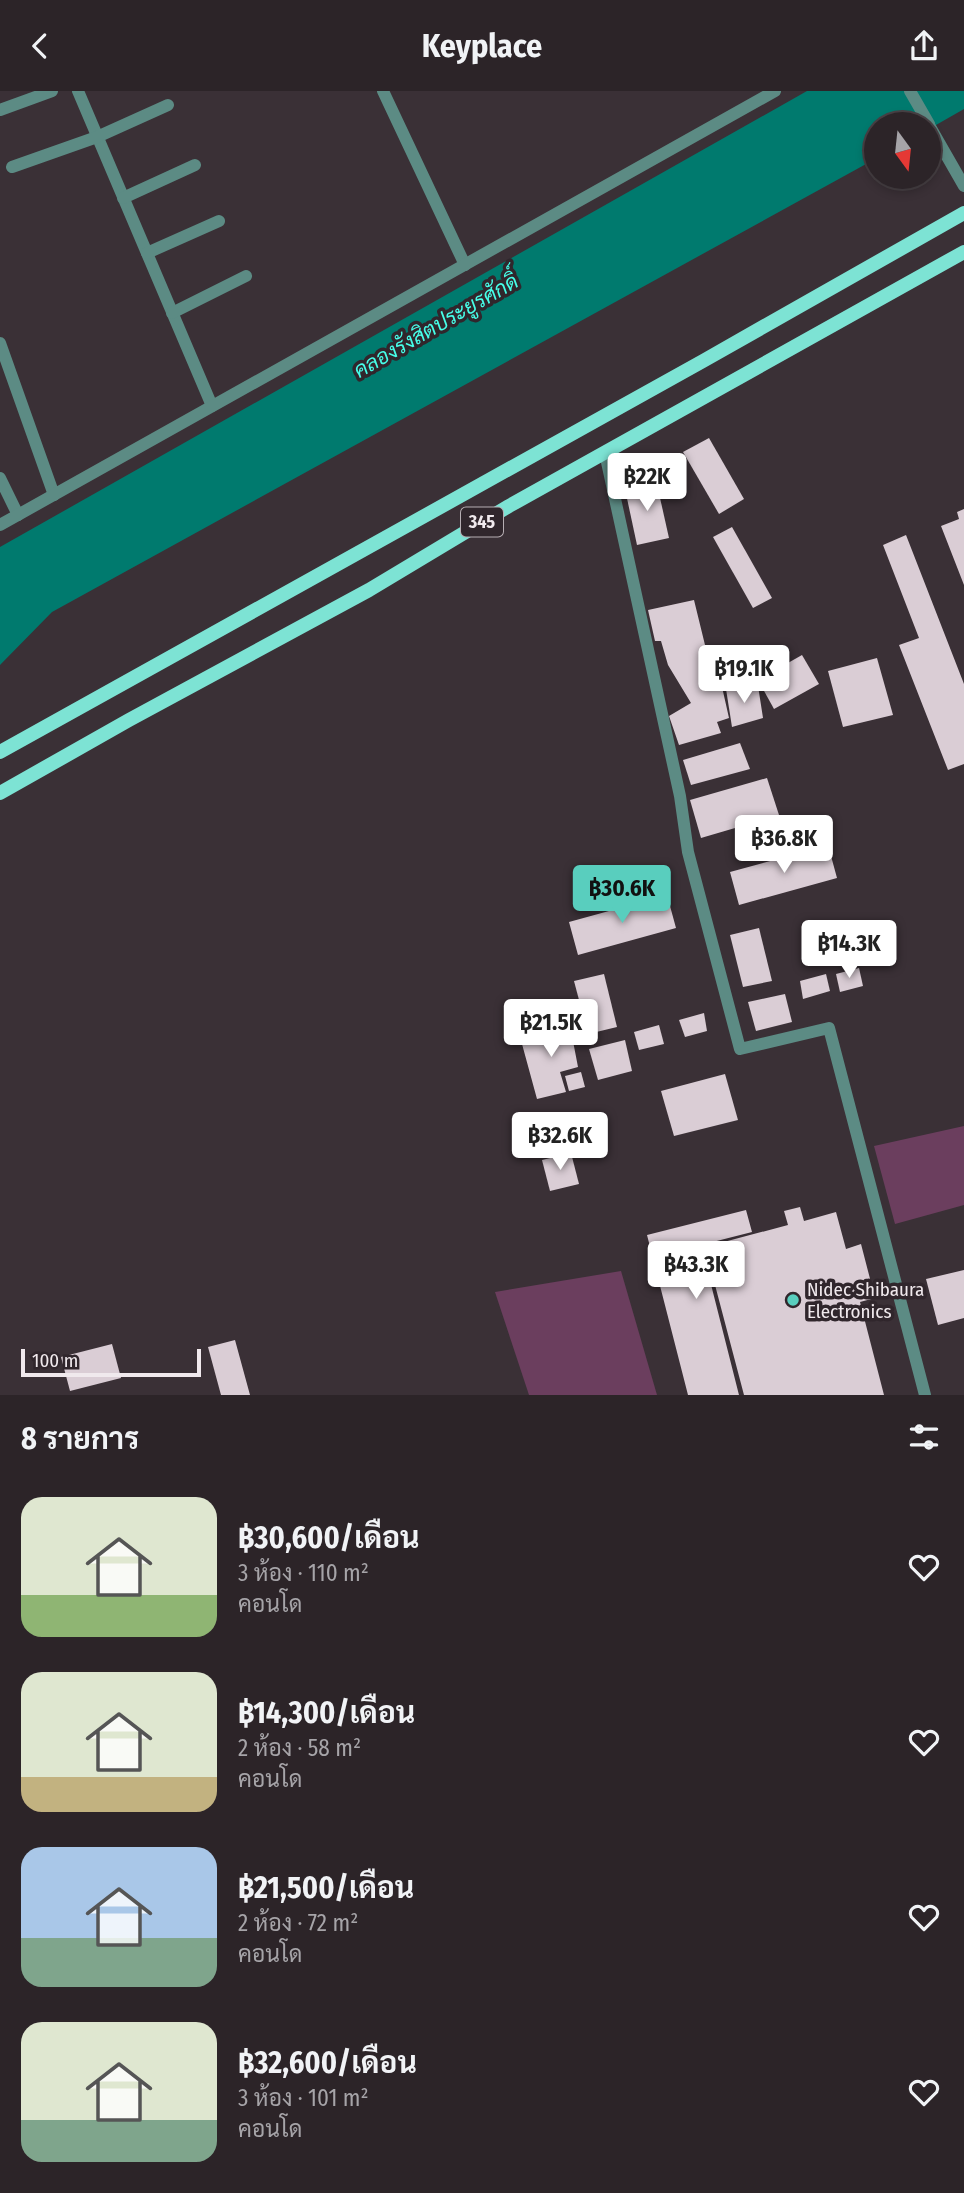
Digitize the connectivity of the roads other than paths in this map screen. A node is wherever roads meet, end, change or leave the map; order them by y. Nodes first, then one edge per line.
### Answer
1 (52, 91) edge
2 (78, 91) edge
3 (383, 91) edge
4 (775, 91) edge
5 (910, 91) edge
6 (169, 105) dead end
7 (0, 110) edge
8 (922, 112) edge
9 (97, 137) junction
10 (942, 148) edge
11 (195, 166) dead end
12 (12, 167) dead end
13 (964, 186) edge
14 (123, 198) junction
15 (964, 213) edge
16 (219, 221) dead end
17 (964, 252) edge
18 (146, 253) junction
19 (465, 265) junction
20 (246, 276) dead end
21 (172, 313) junction
22 (0, 343) edge
23 (212, 407) junction
24 (605, 453) junction
25 (0, 478) edge
26 (54, 495) junction
27 (18, 515) junction
28 (0, 524) edge
29 (0, 752) edge
30 (0, 793) edge
31 (925, 1395) edge

1 - 7 street
2 - 9 street
3 - 19 street
4 - 19 street
5 - 8 street
6 - 9 street
9 - 12 street
9 - 14 street
10 - 13 street
11 - 14 street
14 - 18 street
15 - 29 main road, 345
16 - 18 street
17 - 24 main road, 345
18 - 21 street
19 - 23 street
20 - 21 street
21 - 23 street
22 - 26 street
23 - 26 street
24 - 30 main road, 345
24 - 31 street
25 - 27 street
26 - 27 street
27 - 28 street

